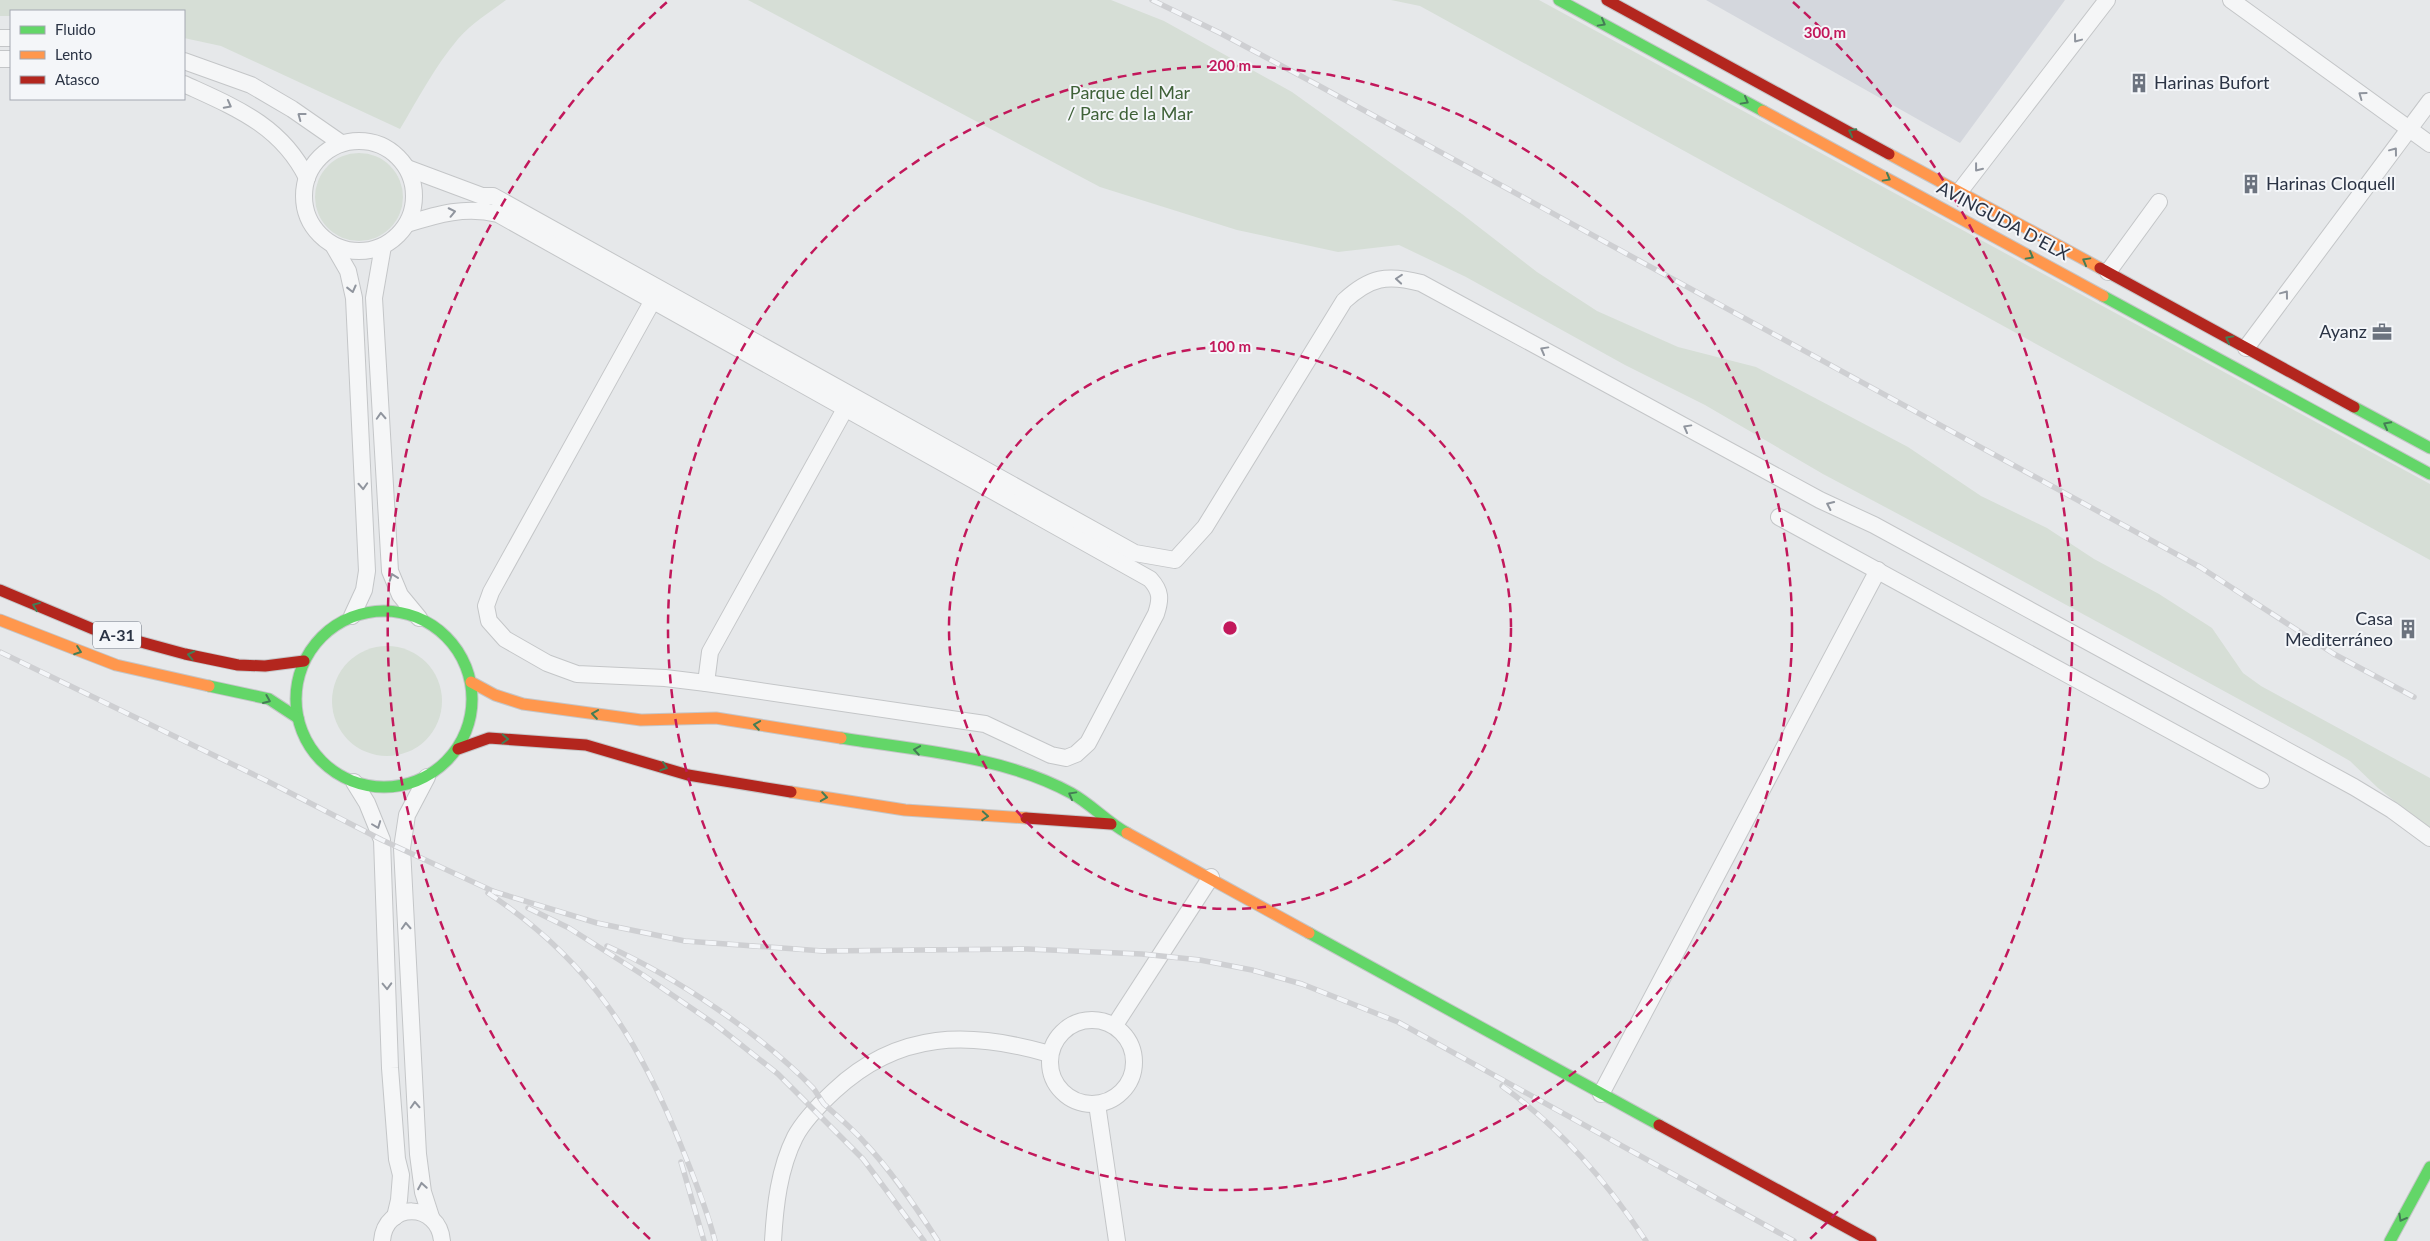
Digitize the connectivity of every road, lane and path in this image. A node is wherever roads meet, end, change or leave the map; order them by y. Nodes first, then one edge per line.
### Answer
1 (1559, 0) edge
2 (1607, 0) edge
3 (2106, 0) edge
4 (2231, 0) edge
5 (185, 61) edge
6 (185, 84) edge
7 (2430, 100) edge
8 (2410, 129) junction
9 (341, 144) junction
10 (2430, 144) edge
11 (407, 168) junction
12 (307, 178) junction
13 (1960, 191) junction
14 (482, 196) junction
15 (2159, 202) dead end
16 (498, 214) junction
17 (407, 224) junction
18 (333, 245) junction
19 (383, 246) junction
20 (2108, 272) junction
21 (652, 302) junction
22 (2246, 348) junction
23 (845, 409) junction
24 (2430, 448) edge
25 (2430, 474) edge
26 (1779, 517) dead end
27 (1878, 570) junction
28 (0, 590) edge
29 (352, 616) junction
30 (419, 618) junction
31 (0, 620) edge
32 (304, 660) junction
33 (471, 682) junction
34 (706, 683) junction
35 (298, 718) junction
36 (458, 749) junction
37 (427, 777) junction
38 (2261, 780) dead end
39 (354, 782) junction
40 (1111, 824) junction
41 (2430, 838) edge
42 (1211, 877) junction
43 (1115, 1026) junction
44 (1050, 1054) junction
45 (1601, 1094) junction
46 (1097, 1104) junction
47 (2430, 1167) edge
48 (395, 1216) junction
49 (431, 1217) junction
50 (382, 1241) edge
51 (442, 1241) edge
52 (773, 1241) edge
53 (1117, 1241) edge
54 (1871, 1241) edge
55 (2390, 1241) edge

1 -> 25 main road, AVINGUDA D'ELX
13 -> 2 main road, AVINGUDA D'ELX
3 -> 13 street
8 -> 4 street
9 -> 5 street
6 -> 12 street
7 - 8 street
8 - 10 street
22 -> 8 street
9 - 11 street
9 - 12 street
11 - 14 street
11 - 17 street
12 - 18 street
20 -> 13 main road, AVINGUDA D'ELX
14 - 16 street
41 -> 14 street
15 - 20 street
17 -> 16 street
16 - 21 street
17 - 19 street
18 - 19 street
18 -> 29 street
30 -> 19 street
22 -> 20 main road, AVINGUDA D'ELX
21 - 23 street
21 - 34 street
24 -> 22 main road, AVINGUDA D'ELX
23 - 34 street
23 - 34 street
26 - 27 street
27 - 38 street
27 - 45 street
32 -> 28 main road, A-31
29 - 30 main road
29 - 32 main road
30 - 33 main road
31 -> 35 main road, A-31
32 - 35 main road
33 - 36 main road
40 -> 33 main road
35 - 39 main road
36 - 37 main road
36 -> 40 main road
37 - 39 main road
49 -> 37 street
39 -> 48 street
40 - 42 main road
42 - 43 street
42 - 45 main road
43 - 44 street
43 - 46 street
44 - 46 street
44 - 52 street
45 - 54 main road
46 - 53 street
47 -> 55 main road
48 - 49 street
48 - 50 street
49 - 51 street

